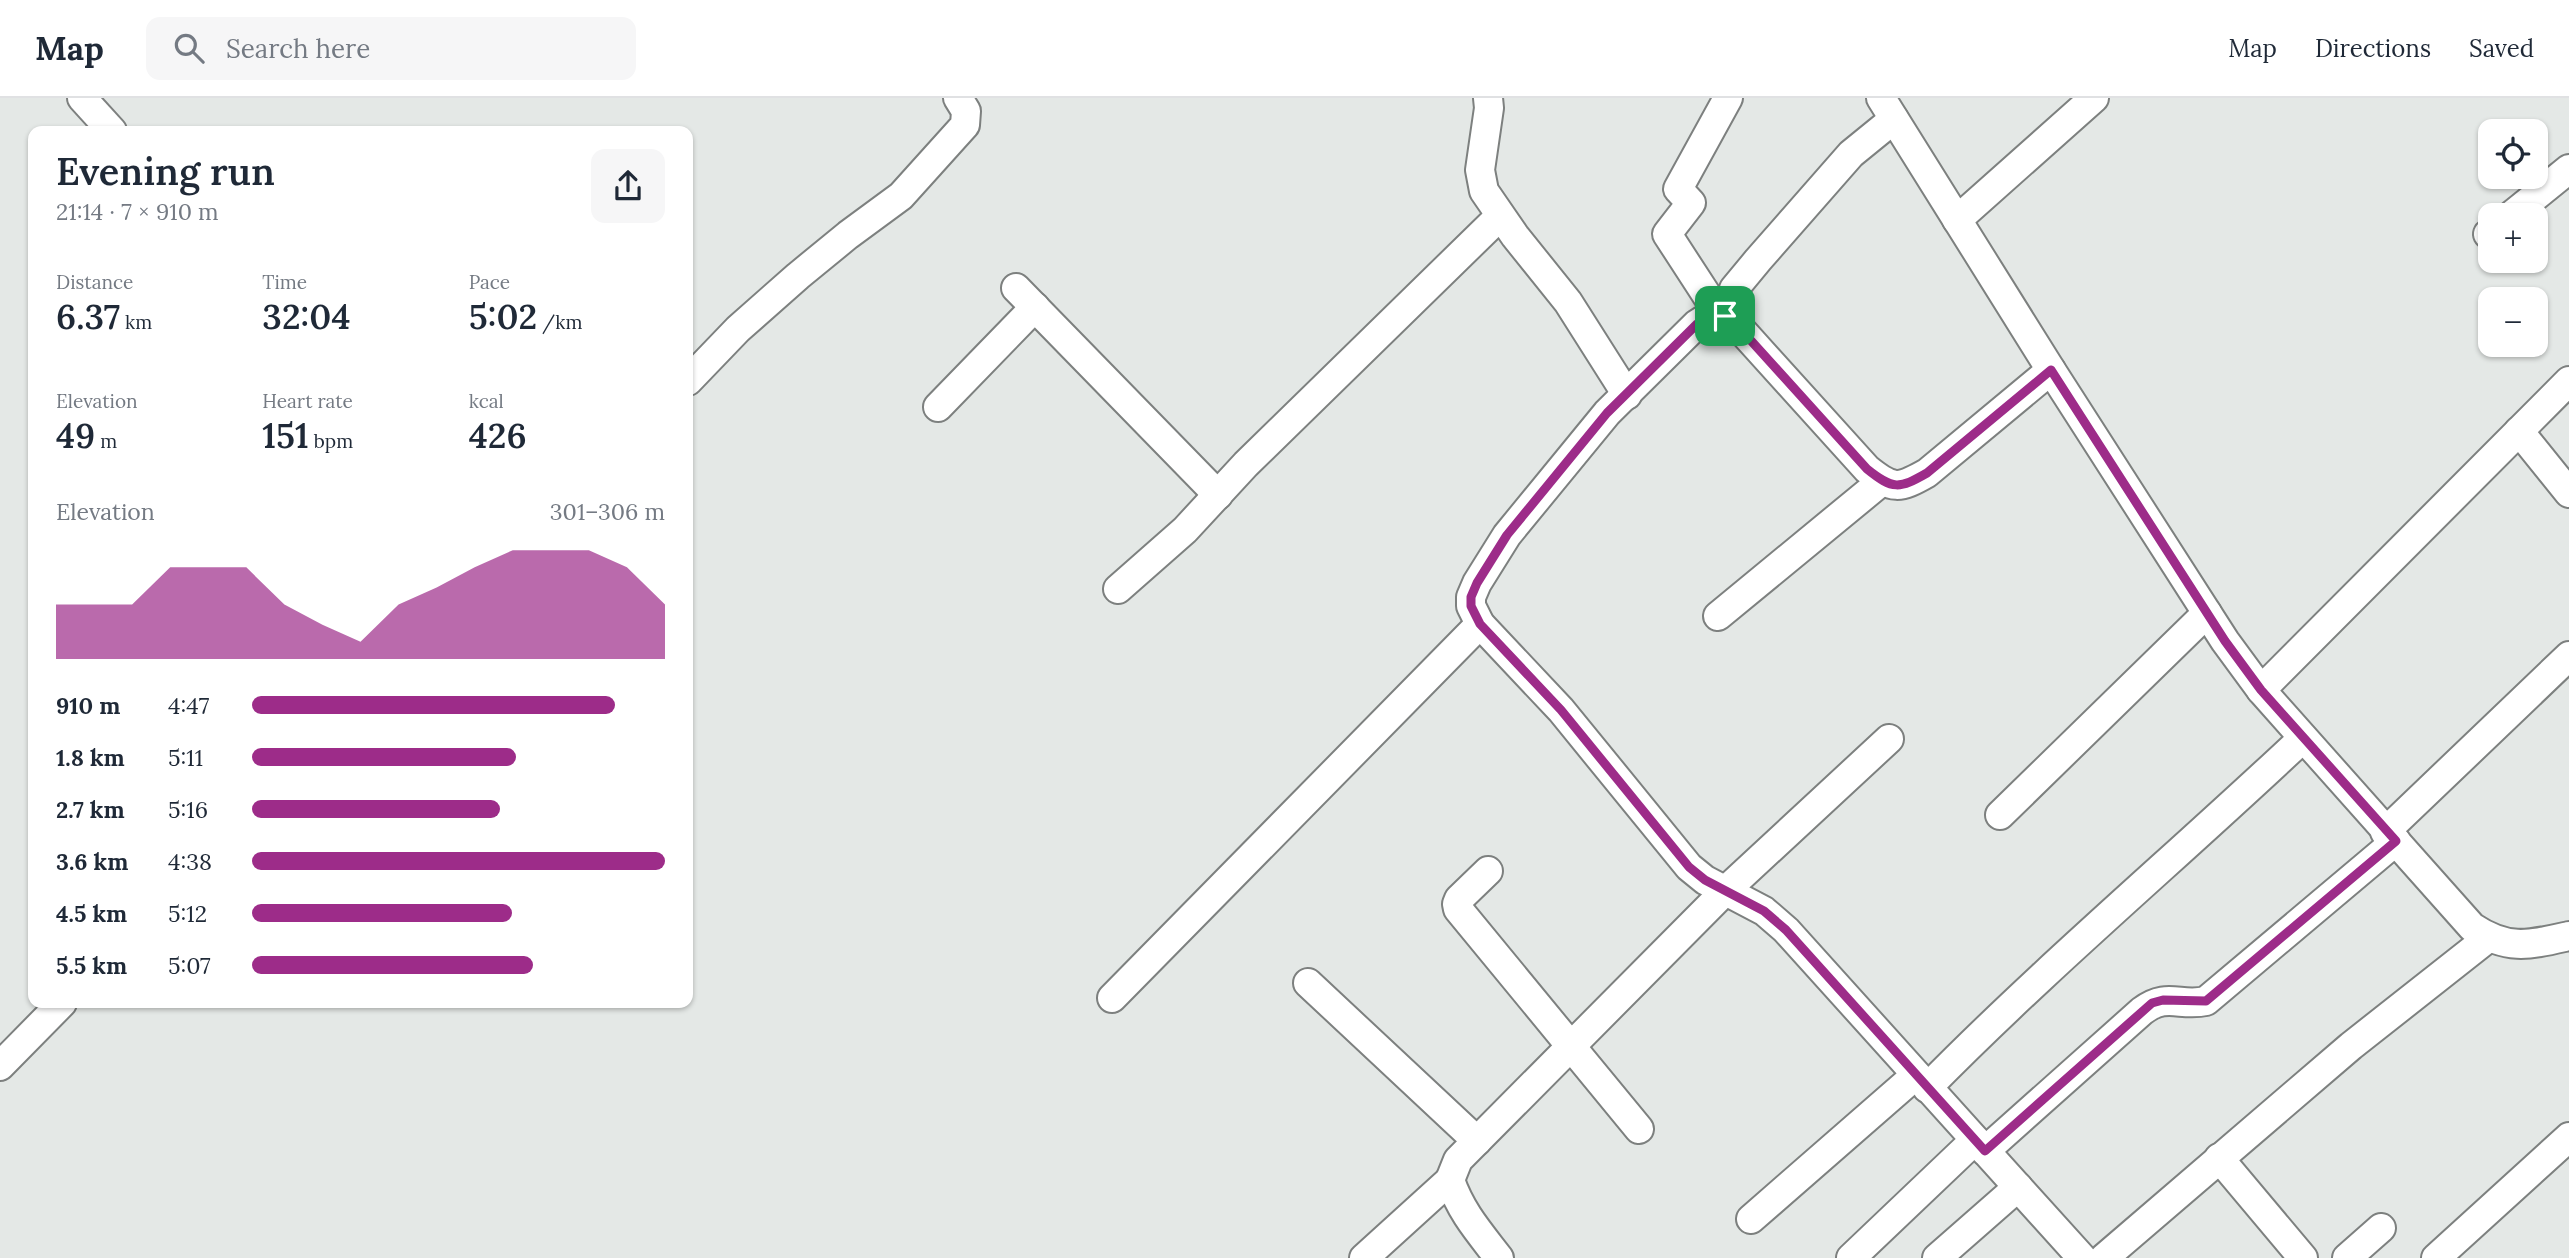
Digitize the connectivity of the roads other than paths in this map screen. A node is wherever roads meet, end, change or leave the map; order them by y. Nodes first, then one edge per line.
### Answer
1 (82, 98) edge
2 (958, 98) edge
3 (1488, 98) edge
4 (1728, 98) edge
5 (2094, 98) edge
6 (1888, 108) edge
7 (107, 126) edge
8 (2565, 181) edge
9 (2531, 203) edge
10 (1500, 216) junction
11 (1958, 220) junction
12 (1722, 315) junction
13 (2051, 370) junction
14 (693, 376) edge
15 (2569, 381) edge
16 (1627, 395) junction
17 (938, 407) dead end
18 (2519, 431) junction
19 (1882, 481) junction
20 (2569, 493) edge
21 (1218, 495) junction
22 (1118, 589) dead end
23 (2207, 613) junction
24 (1718, 616) dead end
25 (1480, 624) junction
26 (2569, 656) edge
27 (2261, 690) junction
28 (2303, 738) junction
29 (1889, 739) dead end
30 (2000, 815) dead end
31 (2391, 836) junction
32 (1488, 871) dead end
33 (1725, 891) junction
34 (2569, 936) edge
35 (2488, 938) junction
36 (1308, 983) dead end
37 (1112, 998) dead end
38 (57, 1008) edge
39 (1571, 1046) junction
40 (0, 1066) edge
41 (1922, 1082) junction
42 (1639, 1129) dead end
43 (2569, 1137) edge
44 (1477, 1141) junction
45 (1980, 1146) junction
46 (2219, 1158) junction
47 (1450, 1180) junction
48 (2018, 1187) junction
49 (1751, 1219) dead end
50 (2381, 1228) dead end
51 (1364, 1258) edge
52 (1499, 1258) edge
53 (1851, 1258) edge
54 (1937, 1258) edge
55 (2082, 1258) edge
56 (2104, 1258) edge
57 (2303, 1258) edge
58 (2347, 1258) edge
59 (2436, 1258) edge

1 - 7 street
2 - 14 street
3 - 10 street
4 - 12 street
5 - 11 street
6 - 11 street
6 - 12 street
8 - 9 street
10 - 16 street
10 - 21 street
11 - 13 street
12 - 16 street
12 - 19 street
13 - 19 street
13 - 23 street
15 - 18 street
16 - 25 street
17 - 21 street
18 - 20 street
18 - 27 street
19 - 24 street
21 - 22 street
23 - 27 street
23 - 30 street
25 - 33 street
25 - 37 street
26 - 31 street
27 - 28 street
28 - 31 street
28 - 41 street
29 - 33 street
31 - 35 street
31 - 45 street
32 - 39 street
33 - 39 street
33 - 41 street
34 - 35 street
35 - 46 street
36 - 44 street
38 - 40 street
39 - 42 street
39 - 44 street
41 - 45 street
41 - 49 street
43 - 59 street
44 - 47 street
45 - 48 street
45 - 53 street
46 - 56 street
46 - 57 street
47 - 51 street
47 - 52 street
48 - 54 street
48 - 55 street
50 - 58 street

